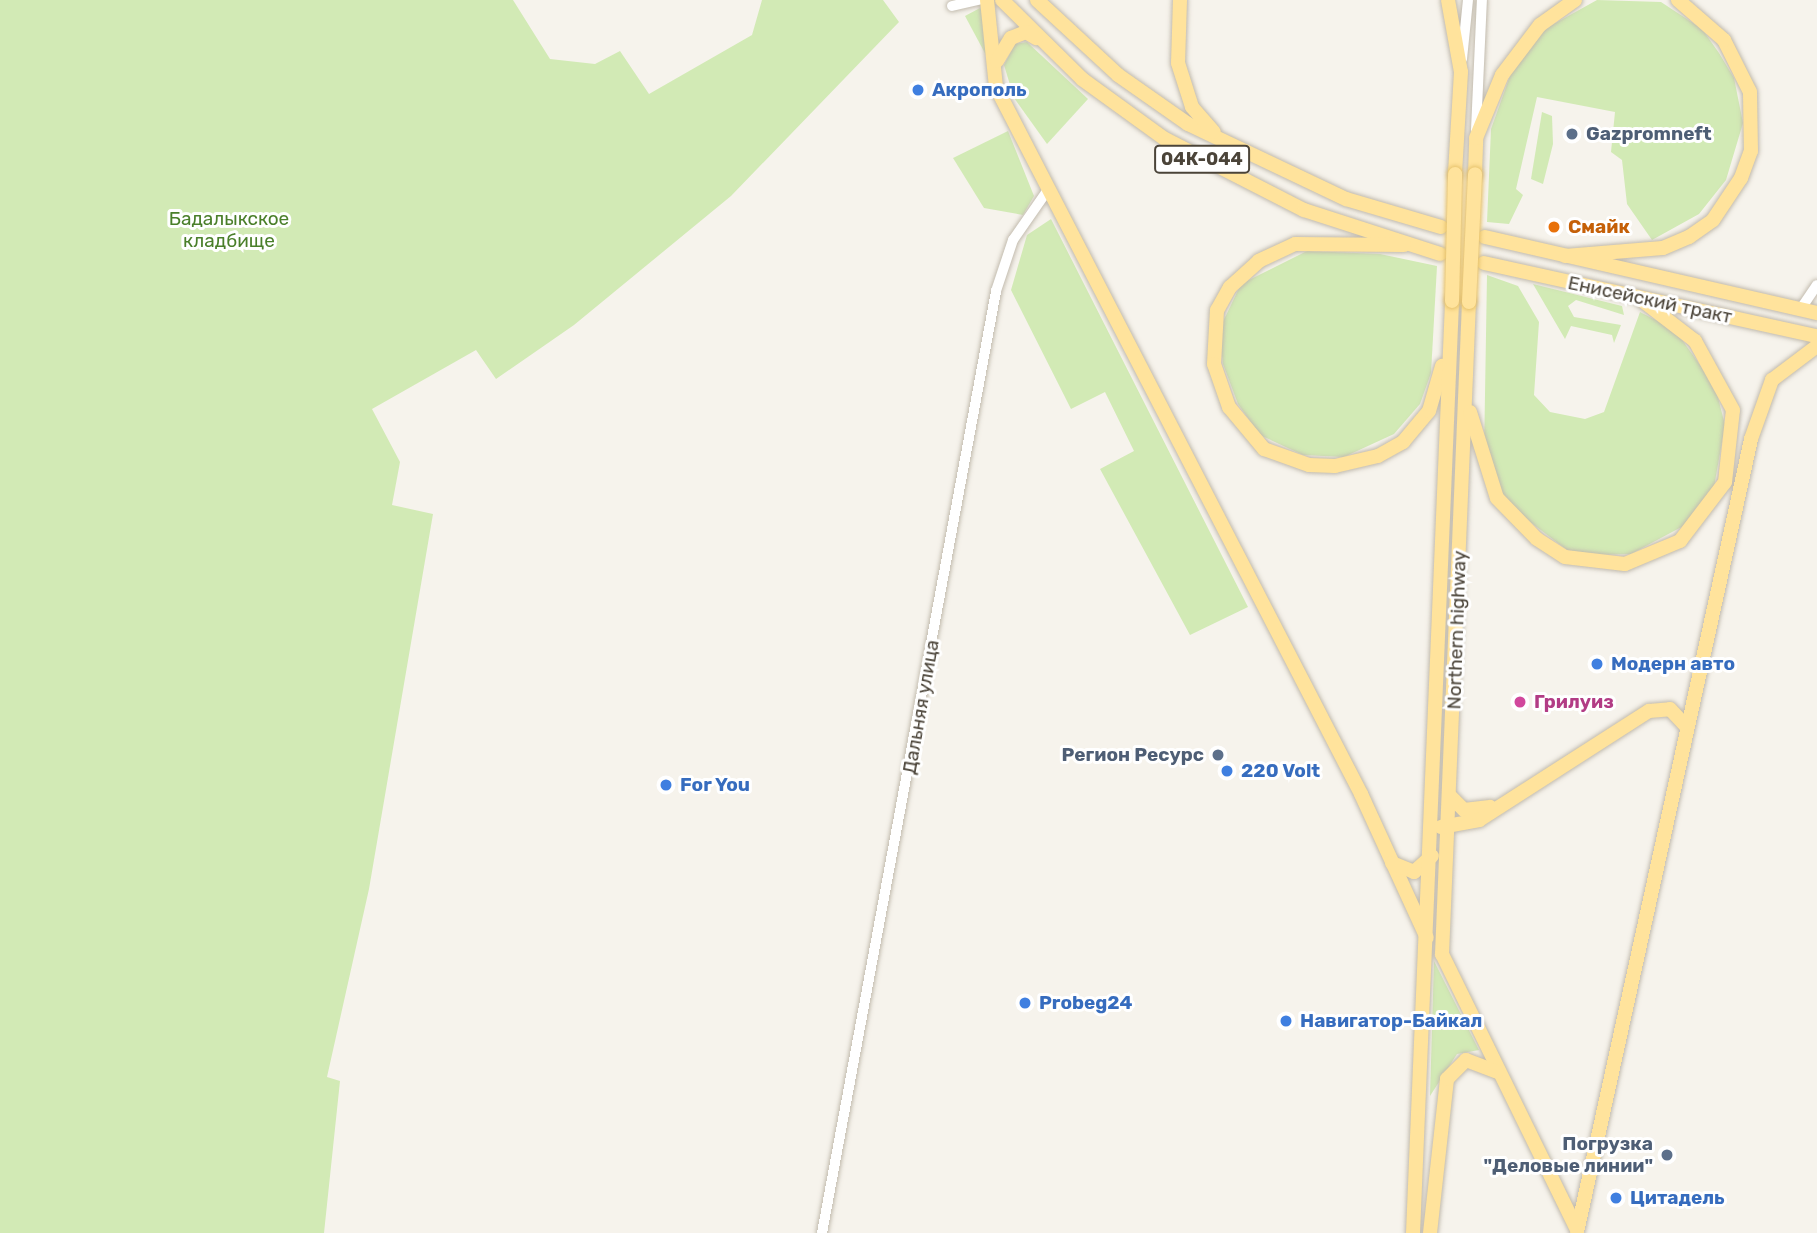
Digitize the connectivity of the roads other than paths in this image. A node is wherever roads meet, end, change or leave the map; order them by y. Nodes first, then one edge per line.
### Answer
1 (979, 0) edge
2 (987, 0) edge
3 (1002, 0) edge
4 (1037, 0) edge
5 (1180, 0) edge
6 (1448, 0) edge
7 (1468, 0) edge
8 (1482, 0) edge
9 (1574, 0) edge
10 (1678, 0) edge
11 (952, 6) dead end
12 (1039, 40) junction
13 (1461, 72) junction
14 (996, 87) junction
15 (1476, 138) junction
16 (1233, 149) junction
17 (1048, 191) junction
18 (1441, 227) dead end
19 (1485, 237) dead end
20 (1404, 245) junction
21 (1440, 254) dead end
22 (1565, 256) junction
23 (1484, 263) dead end
24 (1817, 285) edge
25 (1639, 298) junction
26 (1800, 310) junction
27 (1817, 313) edge
28 (1451, 317) junction
29 (1817, 336) edge
30 (1817, 346) edge
31 (1466, 394) junction
32 (1687, 727) junction
33 (1450, 796) junction
34 (1504, 800) junction
35 (1433, 826) junction
36 (1449, 828) junction
37 (1432, 856) junction
38 (1392, 863) junction
39 (1427, 939) junction
40 (1499, 1073) junction
41 (1578, 1232) edge
42 (822, 1233) edge
43 (1413, 1233) edge
44 (1430, 1233) edge

1 - 11 street
2 - 14 main road
3 - 12 main road, 04К-044
4 - 16 main road, 04К-044
5 - 16 main road
6 - 13 main road
7 - 13 street, Northern highway
8 - 15 street, Northern highway
9 - 15 main road
10 - 22 main road
12 - 14 main road
12 - 20 main road, 04К-044
13 - 28 main road, Northern highway, bridge
14 - 17 main road
15 - 31 main road, Northern highway, bridge
16 - 18 main road, 04К-044
17 - 38 main road
17 - 42 street, Дальняя улица
19 - 22 main road, Енисейский тракт
20 - 21 main road, 04К-044
20 - 28 main road
22 - 26 main road, Енисейский тракт
23 - 25 main road, Енисейский тракт
24 - 26 street
25 - 29 main road, Енисейский тракт
25 - 31 main road
26 - 27 main road, Енисейский тракт
28 - 35 main road, Northern highway
30 - 32 main road, Northern highway
31 - 33 main road, Northern highway
32 - 34 main road
32 - 41 main road, Northern highway
33 - 34 main road
33 - 36 main road, Northern highway
34 - 36 main road
35 - 36 main road
35 - 37 main road, Northern highway
36 - 40 main road, Northern highway
37 - 38 main road
37 - 39 main road, Northern highway
38 - 39 main road
39 - 43 main road, Northern highway
40 - 41 main road, Northern highway
40 - 44 main road

